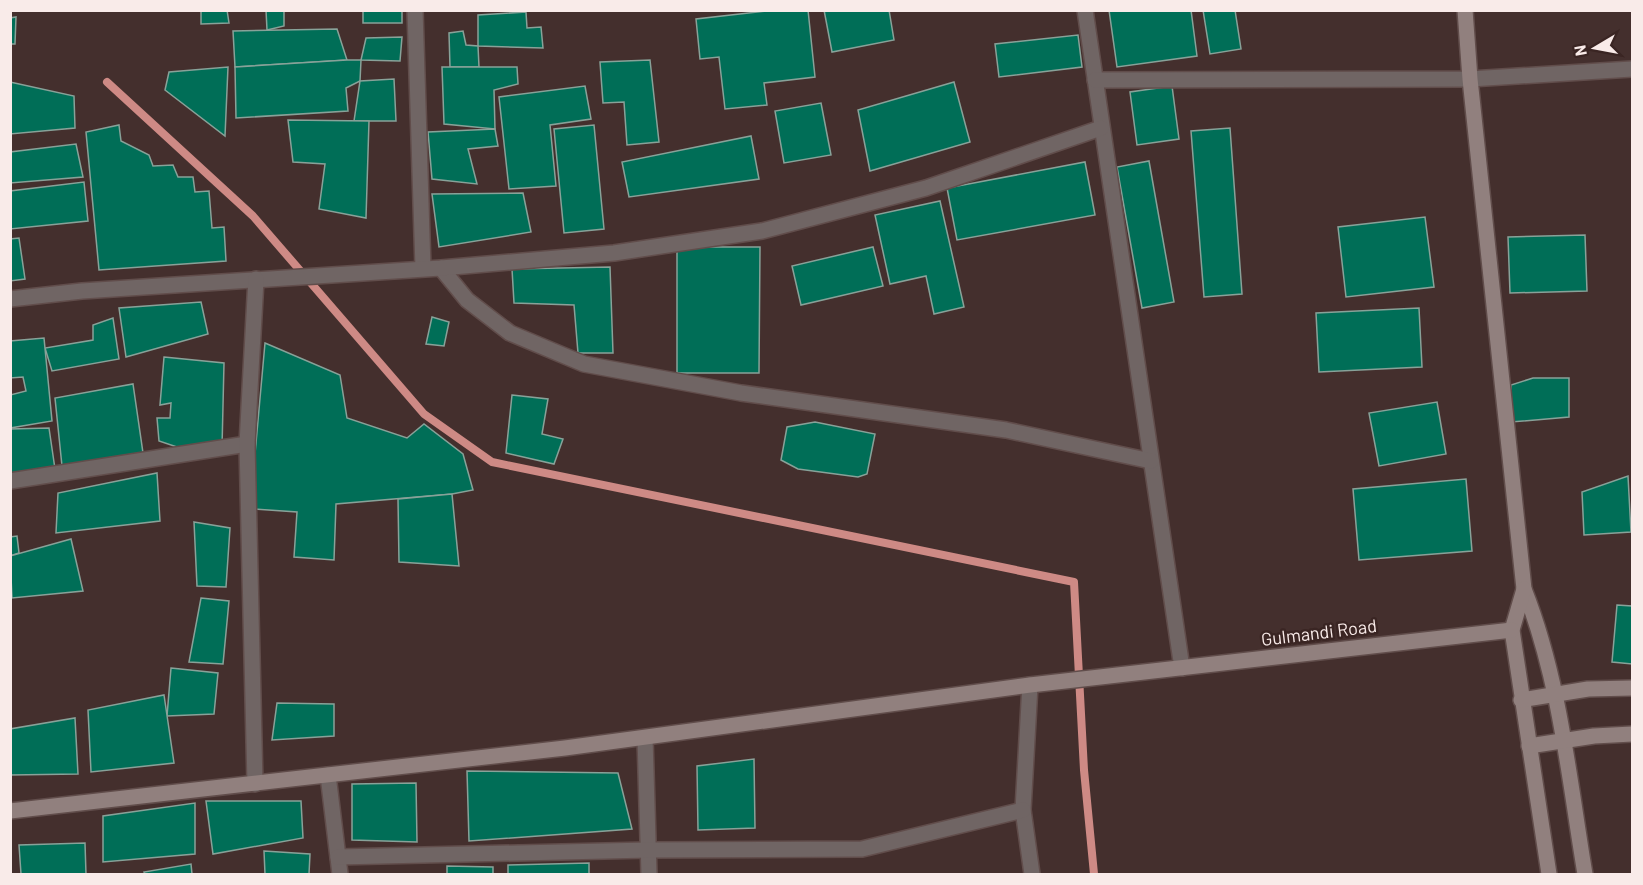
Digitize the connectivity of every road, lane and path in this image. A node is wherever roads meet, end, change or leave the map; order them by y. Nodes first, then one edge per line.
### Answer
1 (416, 10) edge
2 (1084, 10) edge
3 (1465, 10) edge
4 (1632, 69) edge
5 (1470, 79) junction
6 (1095, 80) junction
7 (1101, 128) junction
8 (423, 268) junction
9 (441, 268) junction
10 (256, 279) junction
11 (10, 299) edge
12 (247, 444) junction
13 (1151, 462) junction
14 (10, 481) edge
15 (1524, 589) junction
16 (1512, 630) junction
17 (1182, 668) junction
18 (1030, 685) junction
19 (1632, 688) edge
20 (1556, 694) junction
21 (1521, 700) junction
22 (1632, 734) edge
23 (645, 738) junction
24 (1563, 742) junction
25 (1529, 746) junction
26 (328, 775) junction
27 (255, 784) junction
28 (1023, 810) junction
29 (10, 811) edge
30 (648, 850) junction
31 (338, 857) junction
32 (340, 874) edge
33 (649, 874) edge
34 (1032, 874) edge
35 (1549, 874) edge
36 (1585, 874) edge

1 - 8 street
2 - 6 street
3 - 5 street
4 - 5 street
5 - 6 street
5 - 15 street
6 - 7 street
7 - 9 street
7 - 13 street
8 - 9 street
8 - 10 street
9 - 13 street
10 - 11 street
10 - 12 street
12 - 14 street
12 - 27 street
13 - 17 street
15 - 16 street
15 - 20 street
16 - 17 street, Gulmandi Road
16 - 21 street
17 - 18 street, Gulmandi Road
18 - 23 street, Gulmandi Road
18 - 28 street
19 - 20 street
20 - 21 street
20 - 24 street
21 - 25 street
22 - 24 street
23 - 26 street, Gulmandi Road
23 - 30 street
24 - 25 street
24 - 36 street
25 - 35 street
26 - 27 street, Gulmandi Road
26 - 31 street
27 - 29 street, Gulmandi Road
28 - 30 street
28 - 34 street
30 - 31 street
30 - 33 street
31 - 32 street

